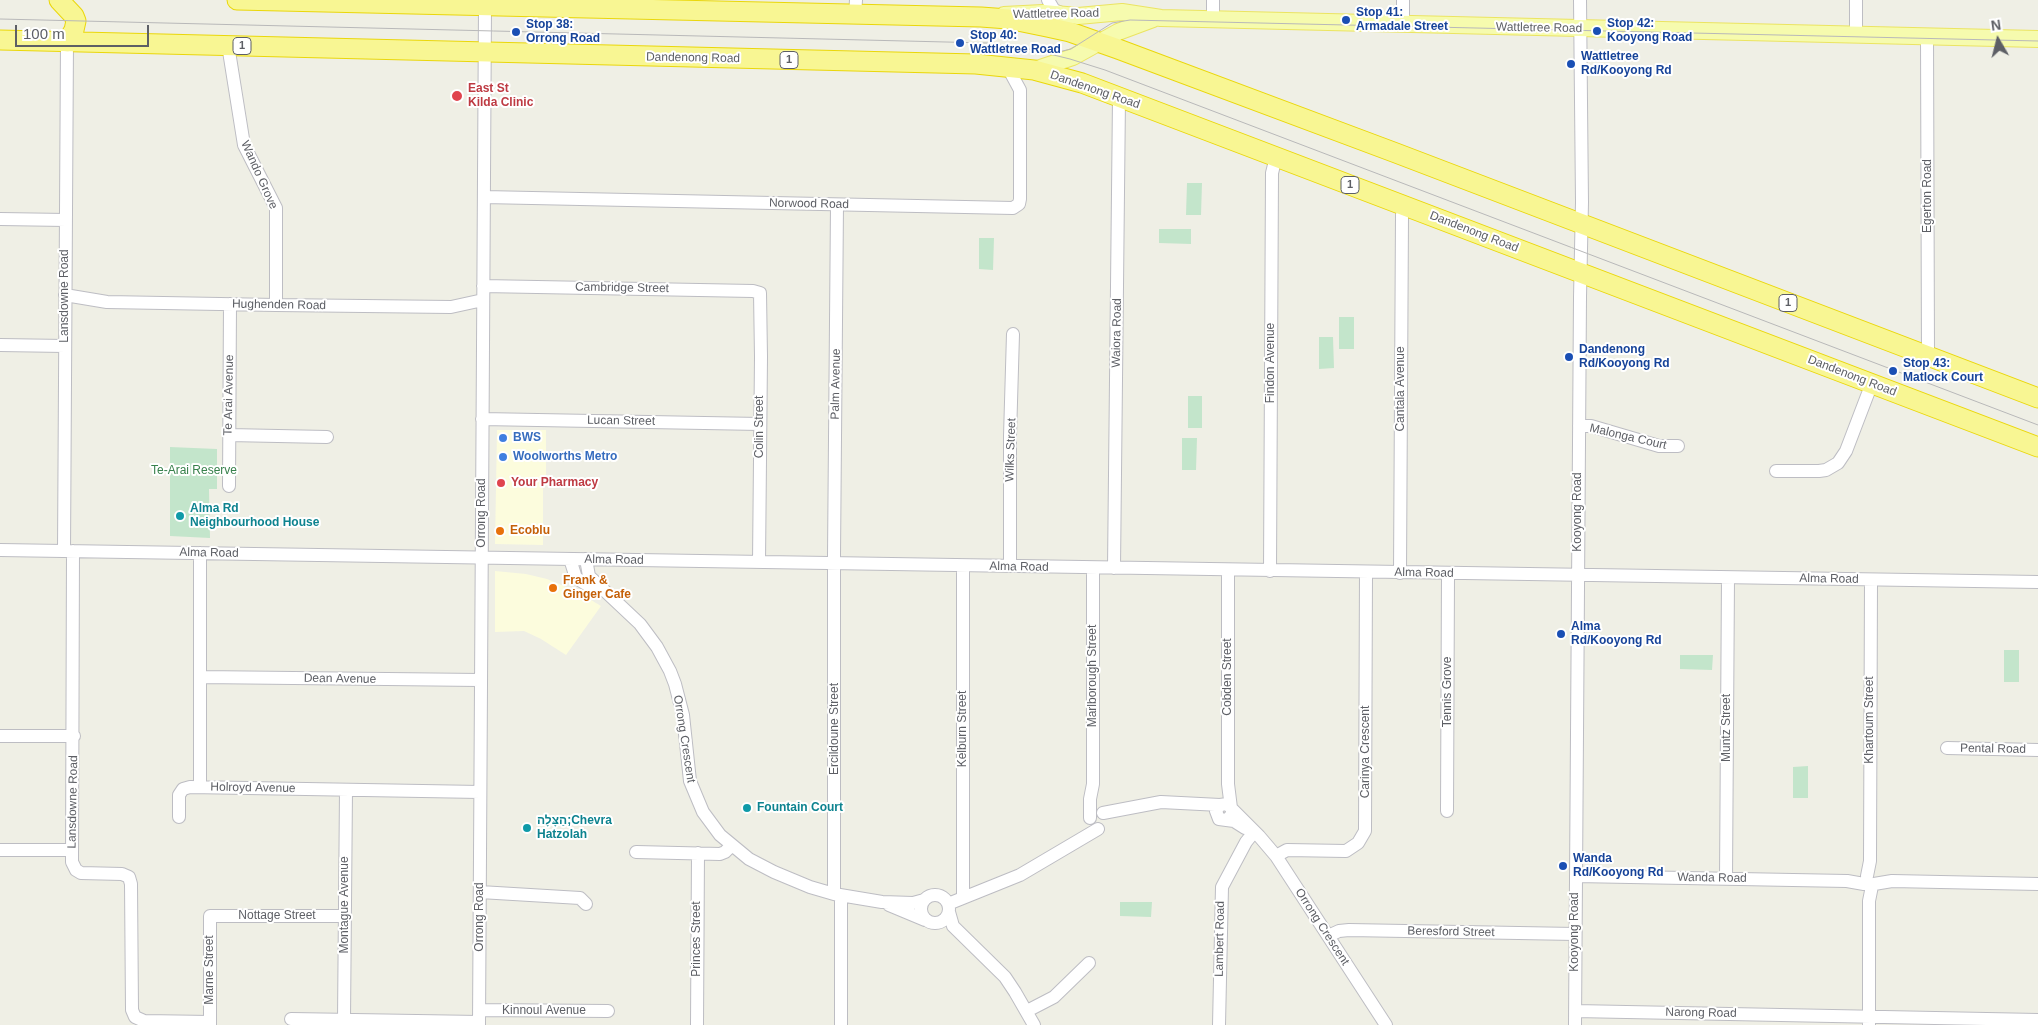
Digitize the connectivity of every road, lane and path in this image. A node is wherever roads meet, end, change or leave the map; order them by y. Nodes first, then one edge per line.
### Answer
1 (59, 0) edge
2 (237, 0) edge
3 (256, 0) edge
4 (1048, 0) edge
5 (1213, 0) edge
6 (1403, 0) edge
7 (1580, 0) edge
8 (1856, 0) edge
9 (277, 1) edge
10 (485, 4) edge
11 (644, 5) edge
12 (1036, 6) edge
13 (856, 8) edge
14 (1067, 15) junction
15 (981, 17) junction
16 (1161, 18) junction
17 (1213, 19) junction
18 (1403, 24) junction
19 (1581, 29) junction
20 (1856, 35) junction
21 (1927, 36) junction
22 (2038, 39) edge
23 (0, 40) edge
24 (67, 42) junction
25 (1100, 43) junction
26 (228, 46) junction
27 (485, 53) junction
28 (1007, 66) junction
29 (1033, 70) junction
30 (1020, 90) junction
31 (1119, 98) junction
32 (1276, 157) junction
33 (484, 197) junction
34 (837, 205) junction
35 (1405, 205) junction
36 (0, 219) edge
37 (66, 220) junction
38 (1582, 224) junction
39 (1580, 272) junction
40 (483, 286) junction
41 (760, 292) joint
42 (483, 300) junction
43 (65, 301) junction
44 (230, 304) junction
45 (276, 305) junction
46 (451, 307) junction
47 (483, 315) junction
48 (1013, 334) dead end
49 (0, 345) edge
50 (65, 346) junction
51 (1928, 356) junction
52 (1872, 383) junction
53 (2038, 398) edge
54 (482, 419) junction
55 (760, 424) junction
56 (1579, 426) junction
57 (229, 435) junction
58 (327, 437) dead end
59 (1678, 446) dead end
60 (2038, 447) edge
61 (1776, 471) dead end
62 (229, 486) dead end
63 (0, 550) edge
64 (68, 551) junction
65 (200, 553) junction
66 (482, 557) junction
67 (570, 559) junction
68 (586, 559) junction
69 (759, 562) junction
70 (835, 563) junction
71 (963, 566) junction
72 (1010, 566) junction
73 (1093, 568) junction
74 (1114, 568) junction
75 (1228, 570) junction
76 (1270, 571) junction
77 (1366, 572) junction
78 (1400, 573) junction
79 (1448, 574) junction
80 (1578, 576) junction
81 (1728, 578) junction
82 (1871, 580) junction
83 (2038, 582) edge
84 (611, 598) junction
85 (200, 677) junction
86 (480, 680) junction
87 (0, 736) edge
88 (74, 736) junction
89 (1947, 748) dead end
90 (2038, 750) edge
91 (200, 787) junction
92 (346, 790) junction
93 (480, 792) junction
94 (1225, 810) junction
95 (1447, 811) dead end
96 (179, 817) dead end
97 (1098, 819) junction
98 (1254, 832) junction
99 (731, 846) junction
100 (0, 850) edge
101 (72, 850) junction
102 (636, 852) dead end
103 (698, 853) junction
104 (1276, 856) junction
105 (1576, 876) junction
106 (1726, 878) junction
107 (1869, 881) junction
108 (2038, 884) edge
109 (480, 892) junction
110 (838, 895) junction
111 (938, 895) junction
112 (963, 895) junction
113 (924, 900) junction
114 (882, 902) junction
115 (586, 904) dead end
116 (948, 908) junction
117 (210, 916) joint
118 (345, 916) junction
119 (930, 922) junction
120 (1575, 934) junction
121 (961, 936) junction
122 (1328, 936) junction
123 (1089, 963) dead end
124 (608, 1011) dead end
125 (1027, 1011) junction
126 (1575, 1011) junction
127 (290, 1019) dead end
128 (344, 1019) junction
129 (479, 1019) edge
130 (2038, 1020) edge
131 (1869, 1021) edge
132 (210, 1024) edge
133 (697, 1025) edge
134 (841, 1025) edge
135 (1034, 1025) edge
136 (1219, 1025) edge
137 (1386, 1025) edge
138 (1575, 1025) edge

1 - 24 highway
2 - 3 highway, 1
3 - 9 highway, 1
4 - 14 street
5 - 17 street
6 - 18 street
7 - 19 street, Kooyong Road
8 - 20 street
9 - 10 highway, 1
10 - 11 highway, 1
10 - 27 street, Orrong Road
11 - 13 highway, 1
12 - 14 main road, Wattletree Road
12 - 15 main road, Wattletree Road
13 - 15 highway, 1
14 - 16 main road, Wattletree Road
15 - 25 highway, 1
16 - 17 main road, Wattletree Road
16 - 25 main road, Wattletree Road
17 - 18 main road, Wattletree Road
18 - 19 main road, Wattletree Road
19 - 20 main road, Wattletree Road
19 - 38 street, Kooyong Road
20 - 21 main road, Wattletree Road
21 - 22 main road, Wattletree Road
21 - 51 street, Egerton Road
23 - 24 highway, Dandenong Road / 1
24 - 26 highway, Dandenong Road / 1
24 - 37 street, Lansdowne Road
25 - 29 main road, Wattletree Road
25 - 38 highway, 1
26 - 27 highway, Dandenong Road / 1
26 - 45 street, Wando Grove
27 - 28 highway, Dandenong Road / 1
27 - 33 street, Orrong Road
28 - 29 highway, Dandenong Road / 1
28 - 30 street, Norwood Road
29 - 30 street
29 - 31 highway, Dandenong Road / 1
30 - 34 street, Norwood Road
31 - 32 highway, Dandenong Road / 1
31 - 74 street, Waiora Road
32 - 35 highway, Dandenong Road / 1
32 - 76 street, Findon Avenue
33 - 34 street, Norwood Road
33 - 40 street, Orrong Road
34 - 70 street, Palm Avenue
35 - 39 highway, Dandenong Road / 1
35 - 78 street, Cantala Avenue
36 - 37 street
37 - 43 street, Lansdowne Road
38 - 39 street, Kooyong Road
38 - 51 highway, 1
39 - 52 highway, Dandenong Road / 1
39 - 56 street, Kooyong Road
40 - 41 street, Cambridge Street
40 - 42 street, Orrong Road
41 - 55 street, Colin Street
42 - 46 street, Hughenden Road
42 - 47 street, Orrong Road
43 - 44 street, Hughenden Road
43 - 50 street, Lansdowne Road
44 - 45 street, Hughenden Road
44 - 57 street, Te Arai Avenue
45 - 46 street, Hughenden Road
46 - 47 street, Hughenden Road
47 - 54 street, Orrong Road
48 - 72 street, Wilks Street
49 - 50 street
50 - 64 street, Lansdowne Road
51 - 53 highway, 1
52 - 60 highway, Dandenong Road / 1
52 - 61 street
54 - 55 street, Lucan Street
54 - 66 street, Orrong Road
55 - 69 street, Colin Street
56 - 59 street, Malonga Court
56 - 80 street, Kooyong Road
57 - 58 street
57 - 62 street, Te Arai Avenue
63 - 64 street, Alma Road
64 - 65 street, Alma Road
64 - 88 street, Lansdowne Road
65 - 66 street, Alma Road
65 - 85 street, Holroyd Avenue
66 - 67 street, Alma Road
66 - 86 street, Orrong Road
67 - 68 street, Alma Road
67 - 84 street, Orrong Crescent
68 - 69 street, Alma Road
68 - 84 street, Orrong Crescent
69 - 70 street, Alma Road
70 - 71 street, Alma Road
70 - 110 street, Ercildoune Street
71 - 72 street, Alma Road
71 - 112 street, Kelburn Street
72 - 73 street, Alma Road
73 - 74 street, Alma Road
73 - 97 street, Marlborough Street
74 - 75 street, Alma Road
75 - 76 street, Alma Road
75 - 94 street, Cobden Street
76 - 77 street, Alma Road
77 - 78 street, Alma Road
77 - 104 street, Carinya Crescent
78 - 79 street, Alma Road
79 - 80 street, Alma Road
79 - 95 street, Tennis Grove
80 - 81 street, Alma Road
80 - 105 street, Kooyong Road
81 - 82 street, Alma Road
81 - 106 street, Muntz Street
82 - 83 street, Alma Road
82 - 107 street, Khartoum Street
84 - 99 street, Orrong Crescent
85 - 86 street, Dean Avenue
85 - 91 street, Holroyd Avenue
86 - 93 street, Orrong Road
87 - 88 street
88 - 101 street, Lansdowne Road
89 - 90 street, Pental Road
91 - 92 street, Holroyd Avenue
91 - 96 street
92 - 93 street, Holroyd Avenue
92 - 118 street, Montague Avenue
93 - 109 street, Orrong Road
94 - 97 street, Orrong Crescent
94 - 98 street, Orrong Crescent
97 - 112 street, Orrong Crescent
98 - 104 street, Orrong Crescent
98 - 136 street, Lambert Road
99 - 103 street
99 - 110 street, Orrong Crescent
100 - 101 street
101 - 132 street, Lansdowne Road
102 - 103 street
103 - 133 street, Princes Street
104 - 122 street, Orrong Crescent
105 - 106 street, Wanda Road
105 - 120 street, Kooyong Road
106 - 107 street, Wanda Road
107 - 108 street, Wanda Road
107 - 131 street, Khartoum Street
109 - 115 street
109 - 129 street, Orrong Road
110 - 114 street, Orrong Crescent
110 - 134 street, Ercildoune Street
111 - 112 street, Orrong Crescent
111 - 113 street
111 - 116 street
112 - 116 street, Orrong Crescent
113 - 114 street, Orrong Crescent
113 - 119 street
114 - 119 street, Orrong Crescent
116 - 119 street
116 - 121 street
117 - 118 street, Nottage Street
117 - 132 street, Marne Street
118 - 128 street, Montague Avenue
119 - 121 street, Orrong Crescent
120 - 122 street, Beresford Street
120 - 126 street, Kooyong Road
121 - 125 street
122 - 137 street, Orrong Crescent
123 - 125 street
124 - 129 street, Kinnoul Avenue
125 - 135 street
126 - 131 street, Narong Road
126 - 138 street, Kooyong Road
127 - 128 street, Kinnoul Avenue
128 - 129 street, Kinnoul Avenue
130 - 131 street, Narong Road

